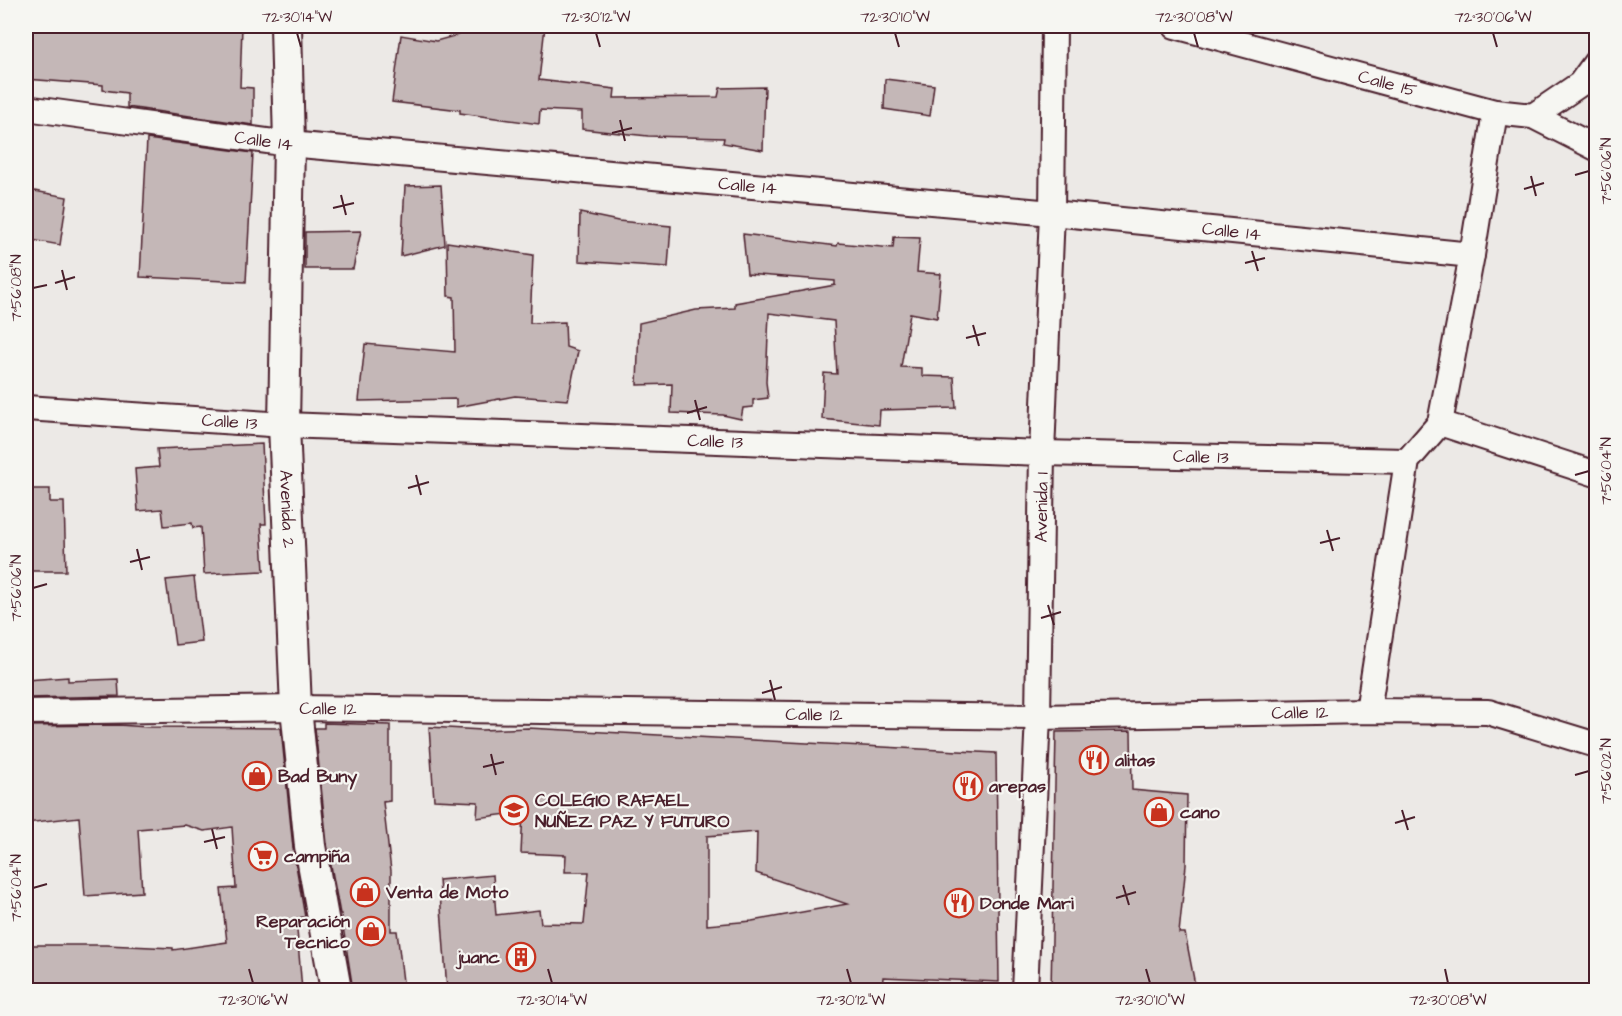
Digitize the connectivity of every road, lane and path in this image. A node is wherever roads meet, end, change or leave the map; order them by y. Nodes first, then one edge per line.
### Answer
1 (286, 26) edge
2 (1054, 26) edge
3 (1175, 26) edge
4 (1596, 62) edge
5 (26, 108) edge
6 (1495, 112) junction
7 (1533, 116) junction
8 (289, 144) junction
9 (1596, 148) edge
10 (1052, 213) junction
11 (1472, 255) junction
12 (26, 408) edge
13 (1440, 423) junction
14 (285, 425) junction
15 (1042, 453) junction
16 (1407, 461) junction
17 (1596, 474) edge
18 (296, 708) junction
19 (1368, 711) junction
20 (26, 712) edge
21 (1038, 717) junction
22 (1596, 745) edge
23 (336, 990) edge
24 (1025, 990) edge

1 - 8 street, Avenida 2
2 - 10 street, Avenida 1
3 - 6 street, Calle 15
4 - 7 street
5 - 8 street, Calle 14
6 - 7 street, Calle 15
6 - 11 street
7 - 9 street, Calle 15
8 - 10 street, Calle 14
8 - 14 street, Avenida 2
10 - 11 street, Calle 14
10 - 15 street, Avenida 1
11 - 13 street
12 - 14 street, Calle 13
13 - 16 street
13 - 17 street
14 - 15 street, Calle 13
14 - 18 street, Avenida 2
15 - 16 street, Calle 13
15 - 21 street, Avenida 1
16 - 19 street
18 - 20 street, Calle 12
18 - 21 street, Calle 12
18 - 23 street, Avenida 2
19 - 21 street, Calle 12
19 - 22 street, Calle 12
21 - 24 street, Avenida 1

